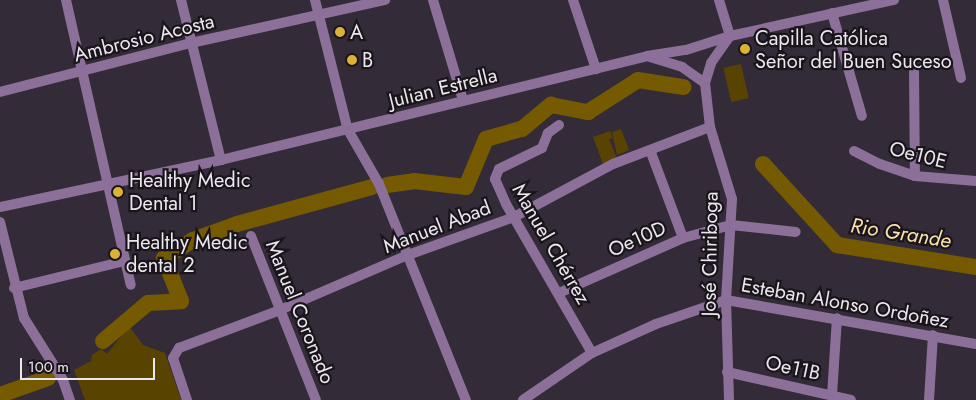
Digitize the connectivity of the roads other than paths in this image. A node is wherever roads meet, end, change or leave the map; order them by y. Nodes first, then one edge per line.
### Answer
1 (66, 0) edge
2 (181, 0) edge
3 (315, 0) edge
4 (385, 0) edge
5 (433, 0) edge
6 (573, 0) edge
7 (719, 0) edge
8 (894, 0) edge
9 (943, 0) edge
10 (868, 3) edge
11 (832, 13) junction
12 (319, 16) junction
13 (730, 36) junction
14 (191, 43) junction
15 (647, 56) junction
16 (596, 69) junction
17 (914, 70) dead end
18 (82, 72) junction
19 (960, 78) dead end
20 (705, 83) junction
21 (0, 92) edge
22 (463, 100) junction
23 (862, 116) dead end
24 (558, 125) dead end
25 (710, 127) junction
26 (348, 130) junction
27 (650, 150) junction
28 (854, 151) dead end
29 (221, 160) junction
30 (915, 176) junction
31 (976, 181) edge
32 (107, 185) junction
33 (0, 207) edge
34 (514, 217) junction
35 (0, 222) edge
36 (731, 224) junction
37 (796, 232) dead end
38 (250, 236) dead end
39 (683, 238) junction
40 (408, 255) junction
41 (125, 261) junction
42 (131, 285) dead end
43 (14, 288) junction
44 (559, 293) junction
45 (726, 300) junction
46 (280, 310) junction
47 (837, 318) junction
48 (933, 336) junction
49 (976, 344) edge
50 (592, 353) junction
51 (728, 372) junction
52 (832, 395) junction
53 (70, 400) edge
54 (187, 400) edge
55 (316, 400) edge
56 (466, 400) edge
57 (523, 400) edge
58 (729, 400) edge
59 (851, 400) edge
60 (929, 400) edge

1 - 18 street
2 - 14 street
3 - 12 street
4 - 12 street, Ambrosio Acosta
5 - 22 street
6 - 16 street
7 - 13 street
8 - 10 street, Julian Estrella
9 - 19 street
10 - 11 street, Julian Estrella
11 - 13 street, Julian Estrella
11 - 23 street
12 - 14 street, Ambrosio Acosta
12 - 26 street
13 - 15 street, Julian Estrella
13 - 20 street, José Chiriboga
14 - 18 street, Ambrosio Acosta
14 - 29 street
15 - 16 street, Julian Estrella
15 - 20 street
16 - 22 street, Julian Estrella
17 - 30 street
18 - 21 street, Ambrosio Acosta
18 - 32 street
20 - 25 street, José Chiriboga
22 - 26 street, Julian Estrella
24 - 34 street, Manuel Chérrez
25 - 27 street, Manuel Abad
25 - 36 street, José Chiriboga
26 - 29 street, Julian Estrella
26 - 40 street
27 - 34 street, Manuel Abad
27 - 39 street
28 - 30 street, Oe10E
29 - 32 street, Julian Estrella
30 - 31 street, Oe10E
32 - 33 street, Julian Estrella
32 - 41 street
34 - 40 street, Manuel Abad
34 - 44 street, Manuel Chérrez
35 - 43 street
36 - 37 street
36 - 39 street, Oe10D
36 - 45 street, José Chiriboga
38 - 46 street, Manuel Coronado
39 - 44 street, Oe10D
40 - 46 street, Manuel Abad
40 - 56 street
41 - 42 street
41 - 43 street
43 - 53 street
44 - 50 street, Manuel Chérrez
45 - 47 street, Esteban Alonso Ordoñez
45 - 50 street, Esteban Alonso Ordoñez
45 - 51 street, José Chiriboga
46 - 54 street, Manuel Abad
46 - 55 street, Manuel Coronado
47 - 48 street, Esteban Alonso Ordoñez
47 - 52 street
48 - 49 street, Esteban Alonso Ordoñez
48 - 60 street
50 - 57 street, Esteban Alonso Ordoñez
51 - 52 street, Oe11B
51 - 58 street, José Chiriboga
52 - 59 street, Oe11B

